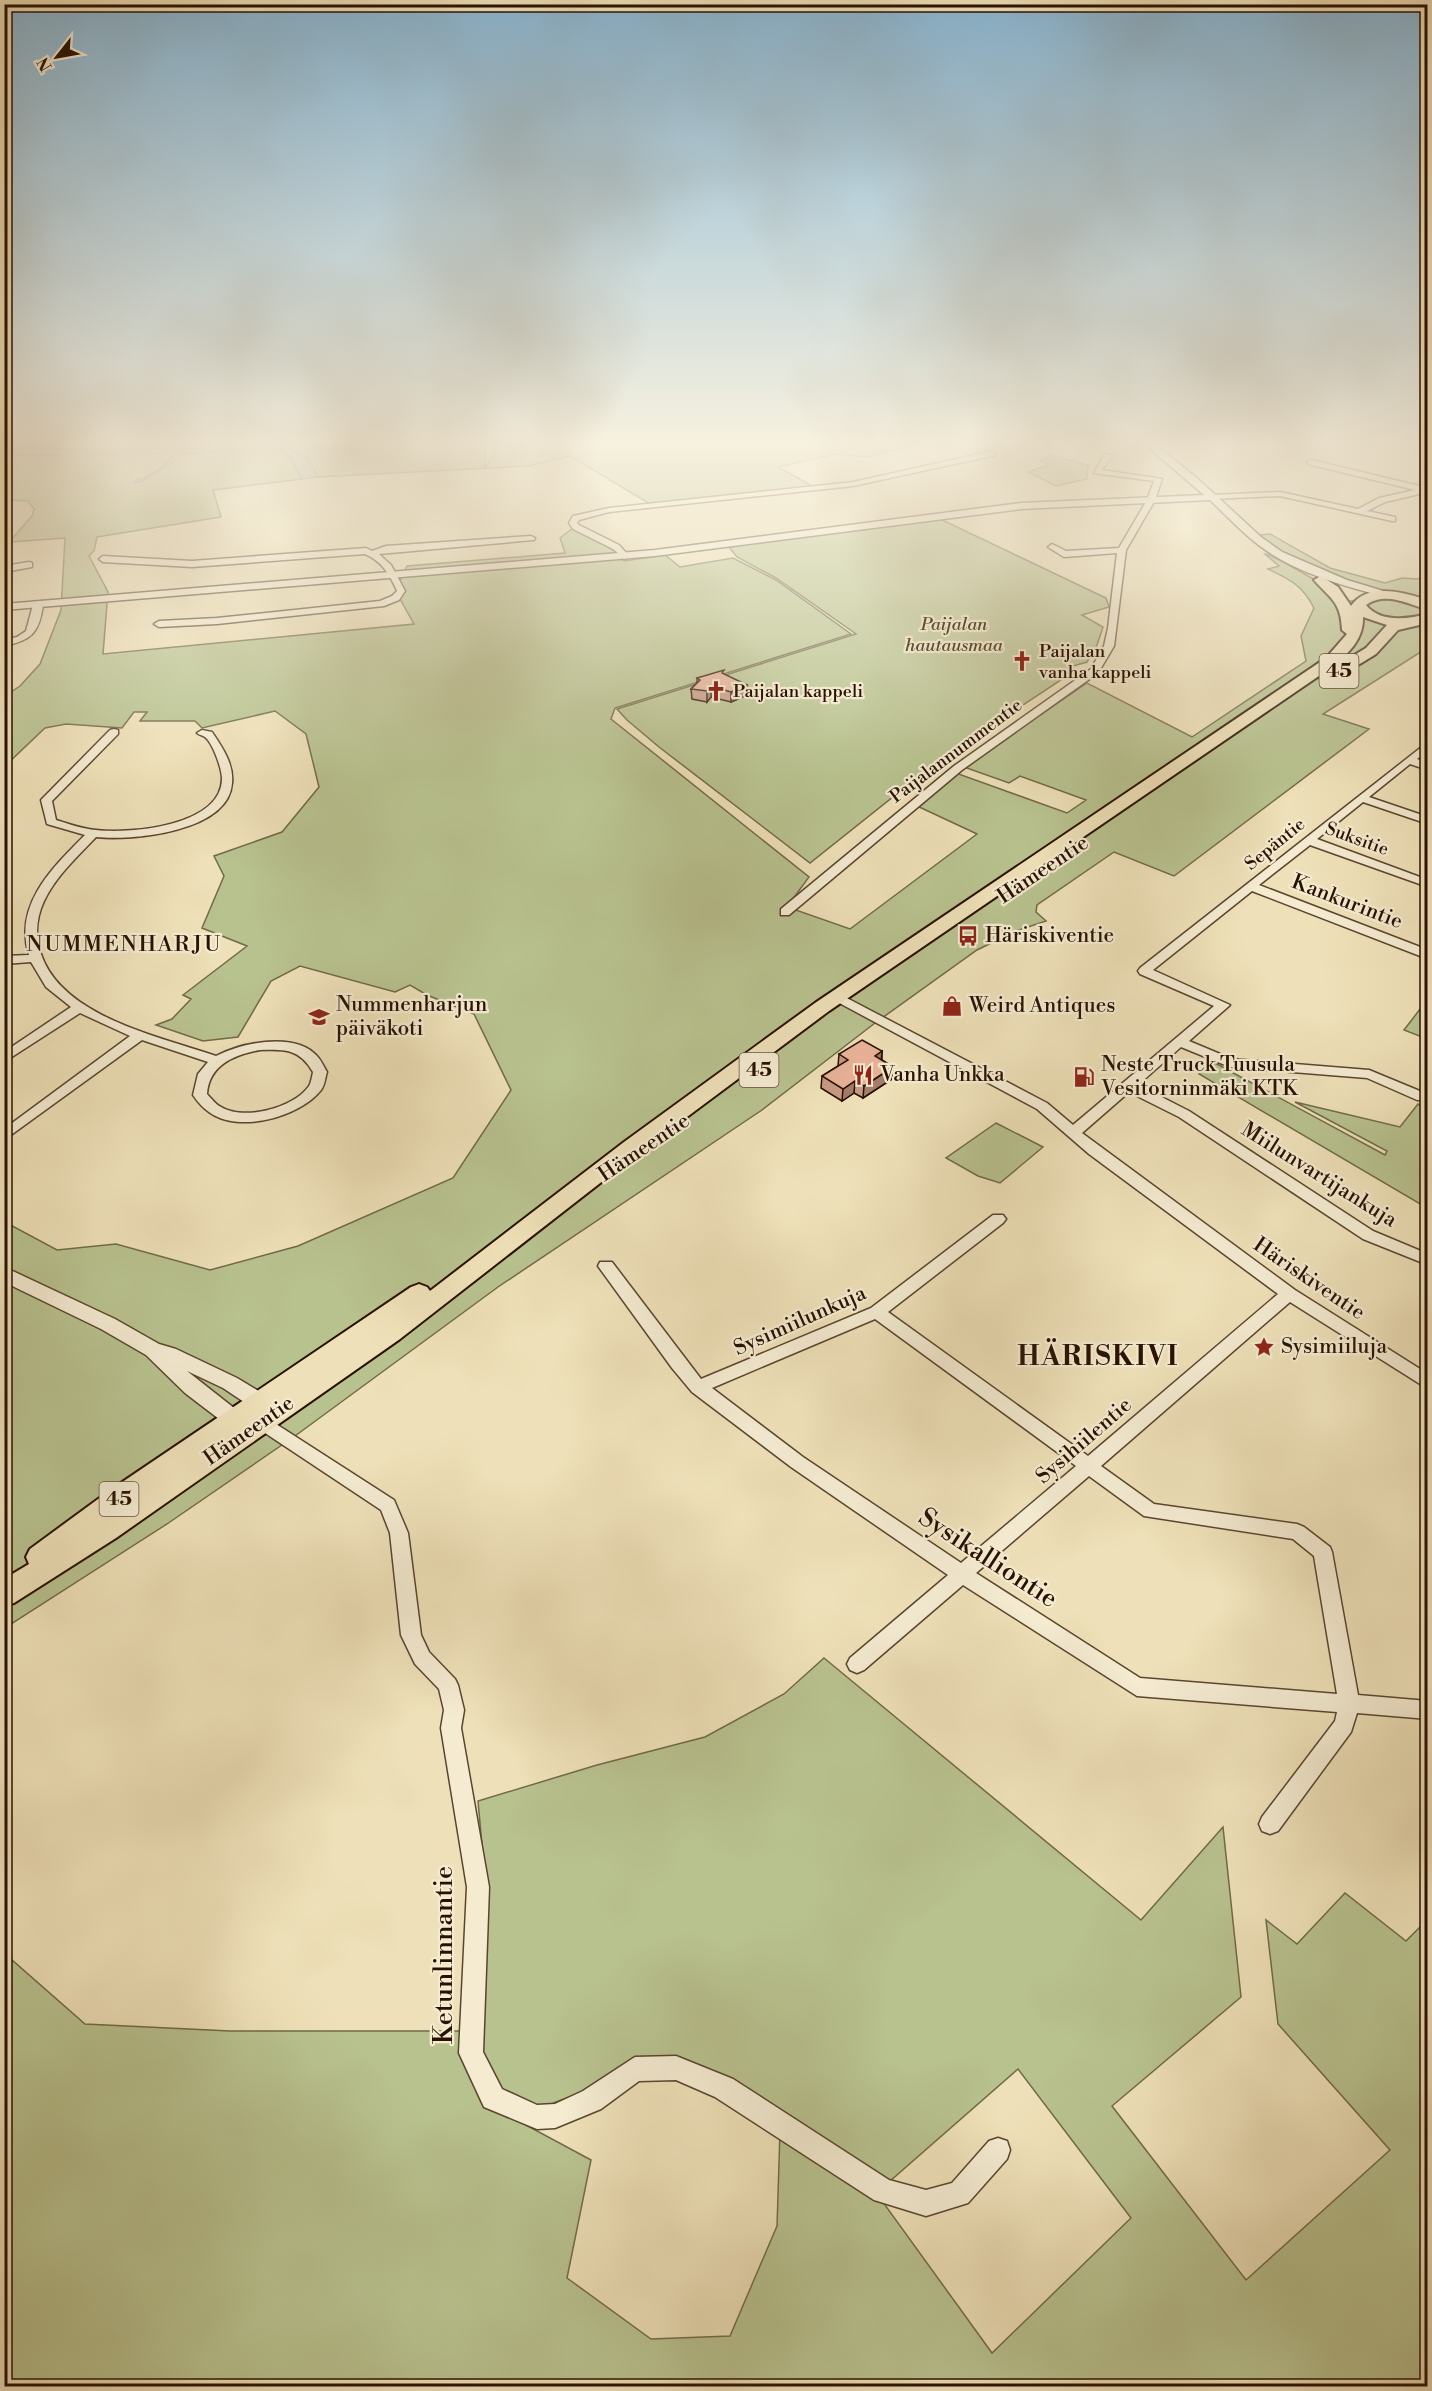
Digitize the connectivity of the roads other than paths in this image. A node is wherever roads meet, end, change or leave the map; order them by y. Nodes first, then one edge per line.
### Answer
1 (374, 553) edge
2 (321, 554) edge
3 (623, 554) edge
4 (644, 554) edge
5 (1122, 554) edge
6 (1278, 554) joint
7 (625, 556) junction
8 (103, 559) dead end
9 (29, 565) dead end
10 (4, 568) edge
11 (394, 574) junction
12 (1321, 580) junction
13 (1428, 592) edge
14 (1400, 597) junction
15 (1361, 603) junction
16 (38, 605) junction
17 (1428, 606) edge
18 (4, 607) edge
19 (1428, 618) edge
20 (1403, 623) junction
21 (159, 624) dead end
22 (1351, 638) junction
23 (4, 643) edge
24 (114, 732) dead end
25 (202, 733) dead end
26 (1428, 745) edge
27 (1409, 760) junction
28 (1428, 766) edge
29 (1361, 798) junction
30 (1428, 821) edge
31 (93, 833) junction
32 (1308, 840) junction
33 (1428, 884) edge
34 (1251, 886) junction
35 (785, 912) dead end
36 (1428, 955) edge
37 (31, 959) junction
38 (4, 960) edge
39 (4, 966) edge
40 (844, 1001) junction
41 (80, 1007) junction
42 (67, 1015) junction
43 (141, 1034) junction
44 (1180, 1042) junction
45 (4, 1045) edge
46 (4, 1058) edge
47 (218, 1061) junction
48 (1128, 1086) junction
49 (1422, 1097) dead end
50 (1072, 1134) junction
51 (4, 1136) edge
52 (999, 1219) dead end
53 (1428, 1260) edge
54 (606, 1266) dead end
55 (4, 1274) edge
56 (1289, 1294) junction
57 (877, 1312) junction
58 (153, 1350) junction
59 (1428, 1383) edge
60 (698, 1387) junction
61 (261, 1412) junction
62 (235, 1419) junction
63 (1089, 1467) junction
64 (962, 1574) junction
65 (4, 1583) edge
66 (4, 1594) edge
67 (857, 1664) dead end
68 (1349, 1703) junction
69 (1428, 1710) edge
70 (1270, 1824) dead end
71 (998, 2150) dead end

1 - 11 street
2 - 8 street
3 - 7 street
4 - 7 street
5 - 35 street, Paijalannummentie
6 - 12 street
6 - 14 street
7 - 11 street
9 - 10 street
11 - 16 street
11 - 21 street
12 - 15 street
12 - 22 main road
13 - 14 main road
14 - 15 main road
14 - 17 main road
15 - 20 main road
15 - 22 main road, Hämeentie / 45
16 - 18 street
16 - 23 street
19 - 20 main road
20 - 40 main road, Hämeentie / 45
22 - 40 main road, Hämeentie / 45
24 - 31 street
25 - 31 street
26 - 27 street, Sepäntie
27 - 28 street
27 - 29 street, Sepäntie
29 - 30 street
29 - 32 street, Sepäntie
31 - 37 street
32 - 33 street, Suksitie
32 - 34 street, Sepäntie
34 - 36 street, Kankurintie
34 - 44 street, Sepäntie
37 - 38 street
37 - 39 street
37 - 41 street
40 - 50 street, Häriskiventie
40 - 61 main road, Hämeentie / 45
41 - 42 street
41 - 43 street
42 - 45 street
42 - 46 street
43 - 47 street
43 - 51 street
44 - 48 street
44 - 49 street
47 - 47 street
48 - 50 street
48 - 53 street, Miilunvartijankuja
50 - 56 street, Häriskiventie
52 - 57 street, Sysimiilunkuja
54 - 60 street, Sysikalliontie
55 - 58 street
56 - 59 street, Häriskiventie
56 - 63 street, Sysihiilentie
57 - 60 street, Sysimiilunkuja
57 - 63 street
58 - 61 street
58 - 62 street
60 - 64 street, Sysikalliontie
61 - 62 main road, Hämeentie / 45
61 - 66 main road, Hämeentie / 45
61 - 71 street, Ketunlinnantie
62 - 65 main road, Hämeentie / 45
63 - 64 street, Sysihiilentie
63 - 68 street
64 - 67 street, Sysihiilentie
64 - 68 street, Sysikalliontie
68 - 69 street, Sysikalliontie
68 - 70 street

